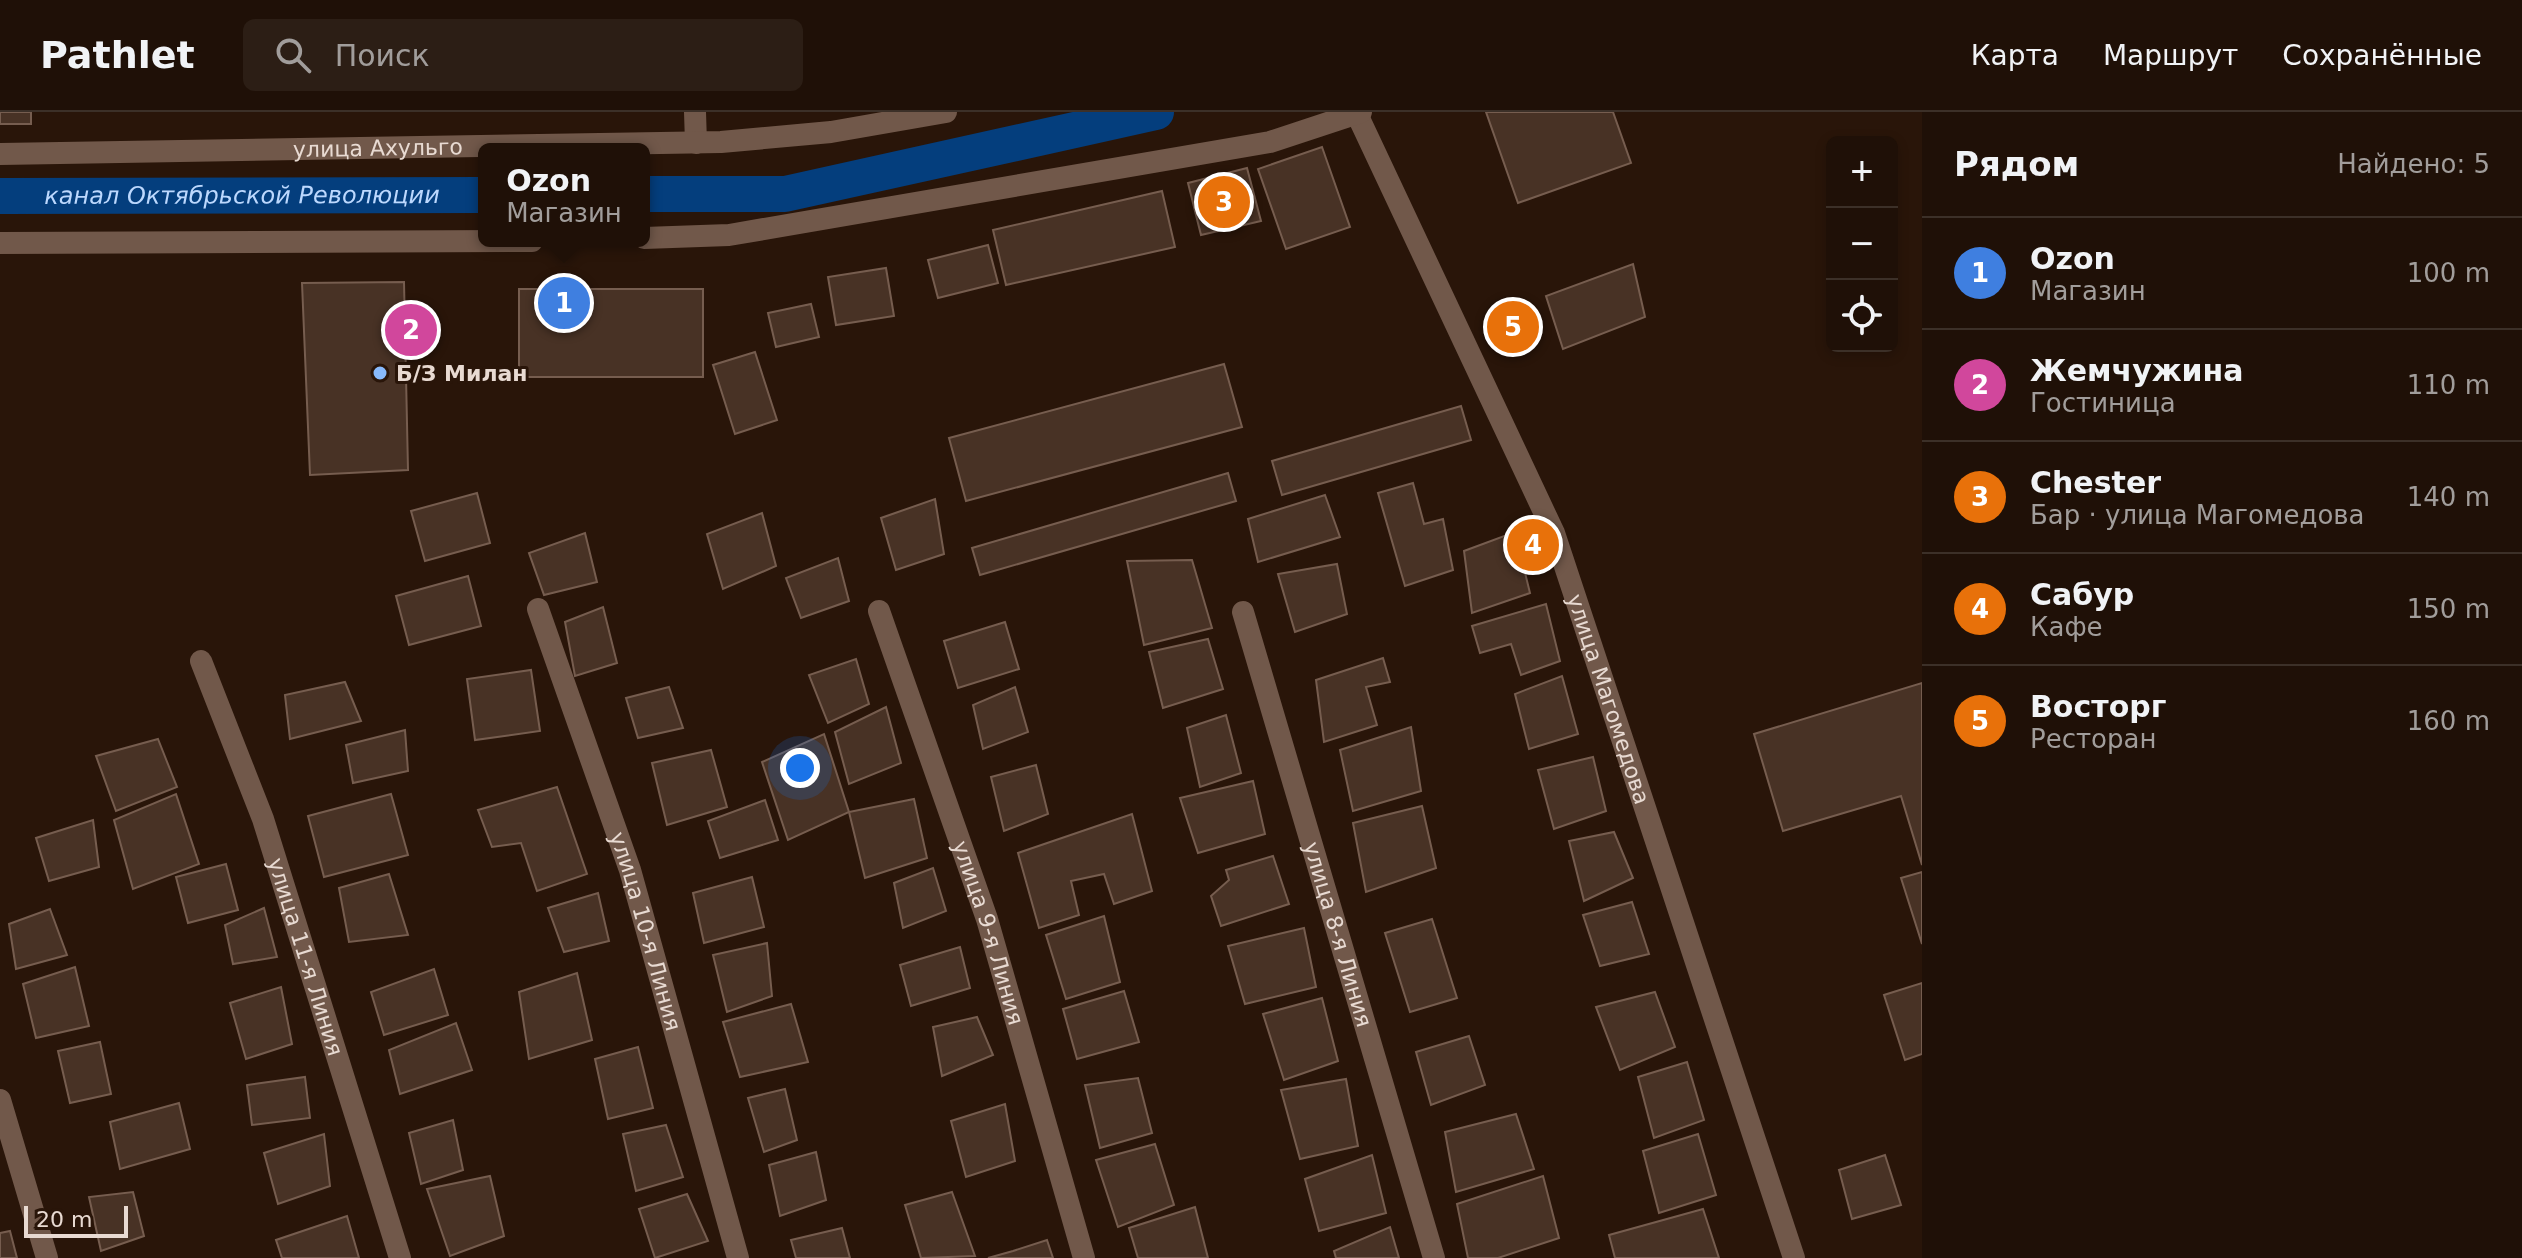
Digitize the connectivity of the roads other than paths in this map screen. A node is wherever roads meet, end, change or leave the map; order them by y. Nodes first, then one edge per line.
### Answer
1 (695, 112) edge
2 (946, 112) edge
3 (1358, 113) edge
4 (696, 143) junction
5 (650, 144) edge
6 (478, 146) edge
7 (0, 154) edge
8 (650, 238) edge
9 (478, 241) edge
10 (0, 243) edge
11 (538, 609) dead end
12 (879, 611) dead end
13 (1243, 612) dead end
14 (201, 661) dead end
15 (0, 1100) edge
16 (47, 1258) edge
17 (400, 1258) edge
18 (738, 1258) edge
19 (1084, 1258) edge
20 (1434, 1258) edge
21 (1794, 1258) edge

1 - 4 street
2 - 4 street, улица Ахульго
3 - 8 street
3 - 21 street, улица Магомедова
4 - 5 street, улица Ахульго
6 - 7 street, улица Ахульго
9 - 10 street
11 - 18 street, улица 10-я Линия
12 - 19 street, улица 9-я Линия
13 - 20 street, улица 8-я Линия
14 - 17 street, улица 11-я Линия
15 - 16 street

